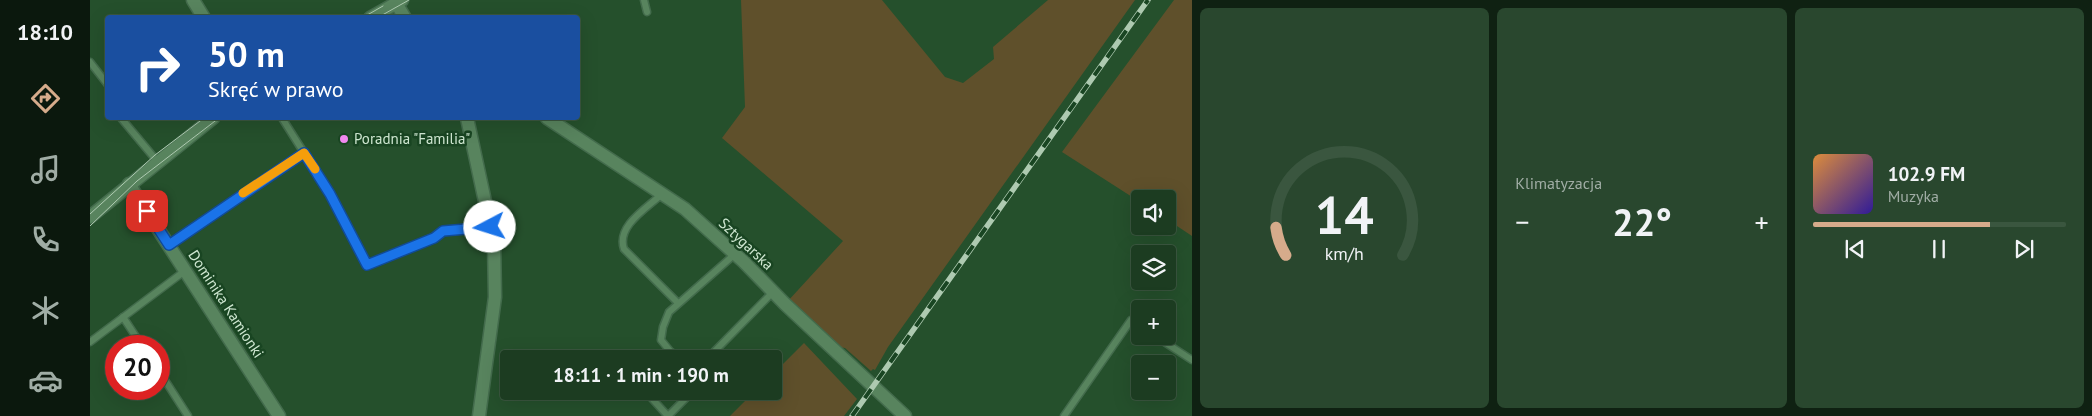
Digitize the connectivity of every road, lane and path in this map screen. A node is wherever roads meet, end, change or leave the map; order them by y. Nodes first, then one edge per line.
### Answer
1 (193, 0) edge
2 (644, 0) edge
3 (399, 2) edge
4 (647, 12) dead end
5 (202, 15) edge
6 (375, 15) edge
7 (404, 15) edge
8 (90, 62) edge
9 (105, 81) edge
10 (123, 120) edge
11 (210, 120) edge
12 (283, 120) edge
13 (467, 120) edge
14 (550, 120) edge
15 (304, 153) junction
16 (157, 161) junction
17 (129, 184) junction
18 (662, 194) junction
19 (90, 217) edge
20 (490, 227) junction
21 (169, 245) junction
22 (735, 254) junction
23 (186, 270) junction
24 (773, 292) junction
25 (678, 303) junction
26 (123, 317) junction
27 (1131, 320) edge
28 (135, 335) edge
29 (90, 342) edge
30 (1169, 345) edge
31 (669, 350) edge
32 (715, 350) edge
33 (1192, 360) edge
34 (170, 388) edge
35 (653, 400) edge
36 (684, 400) edge
37 (188, 416) edge
38 (279, 416) edge
39 (478, 416) edge
40 (905, 416) edge
41 (1064, 416) edge

1 - 5 street
2 - 4 lane
3 - 6 street
3 - 7 street
8 - 9 lane
10 - 16 lane
11 - 16 street
12 - 15 lane
13 - 20 street
14 - 18 street, Sztygarska
15 - 20 lane
15 - 21 lane
16 - 17 street
17 - 19 street
17 - 21 street, Dominika Kamionki
18 - 22 street, Sztygarska
18 - 25 lane
20 - 39 street
21 - 23 street, Dominika Kamionki
22 - 24 street, Sztygarska
22 - 25 lane
23 - 26 lane
23 - 38 street, Dominika Kamionki
24 - 32 lane
24 - 40 street, Sztygarska
25 - 31 lane
26 - 28 lane
26 - 29 lane
27 - 41 lane
30 - 33 lane
34 - 37 lane
35 - 36 lane

